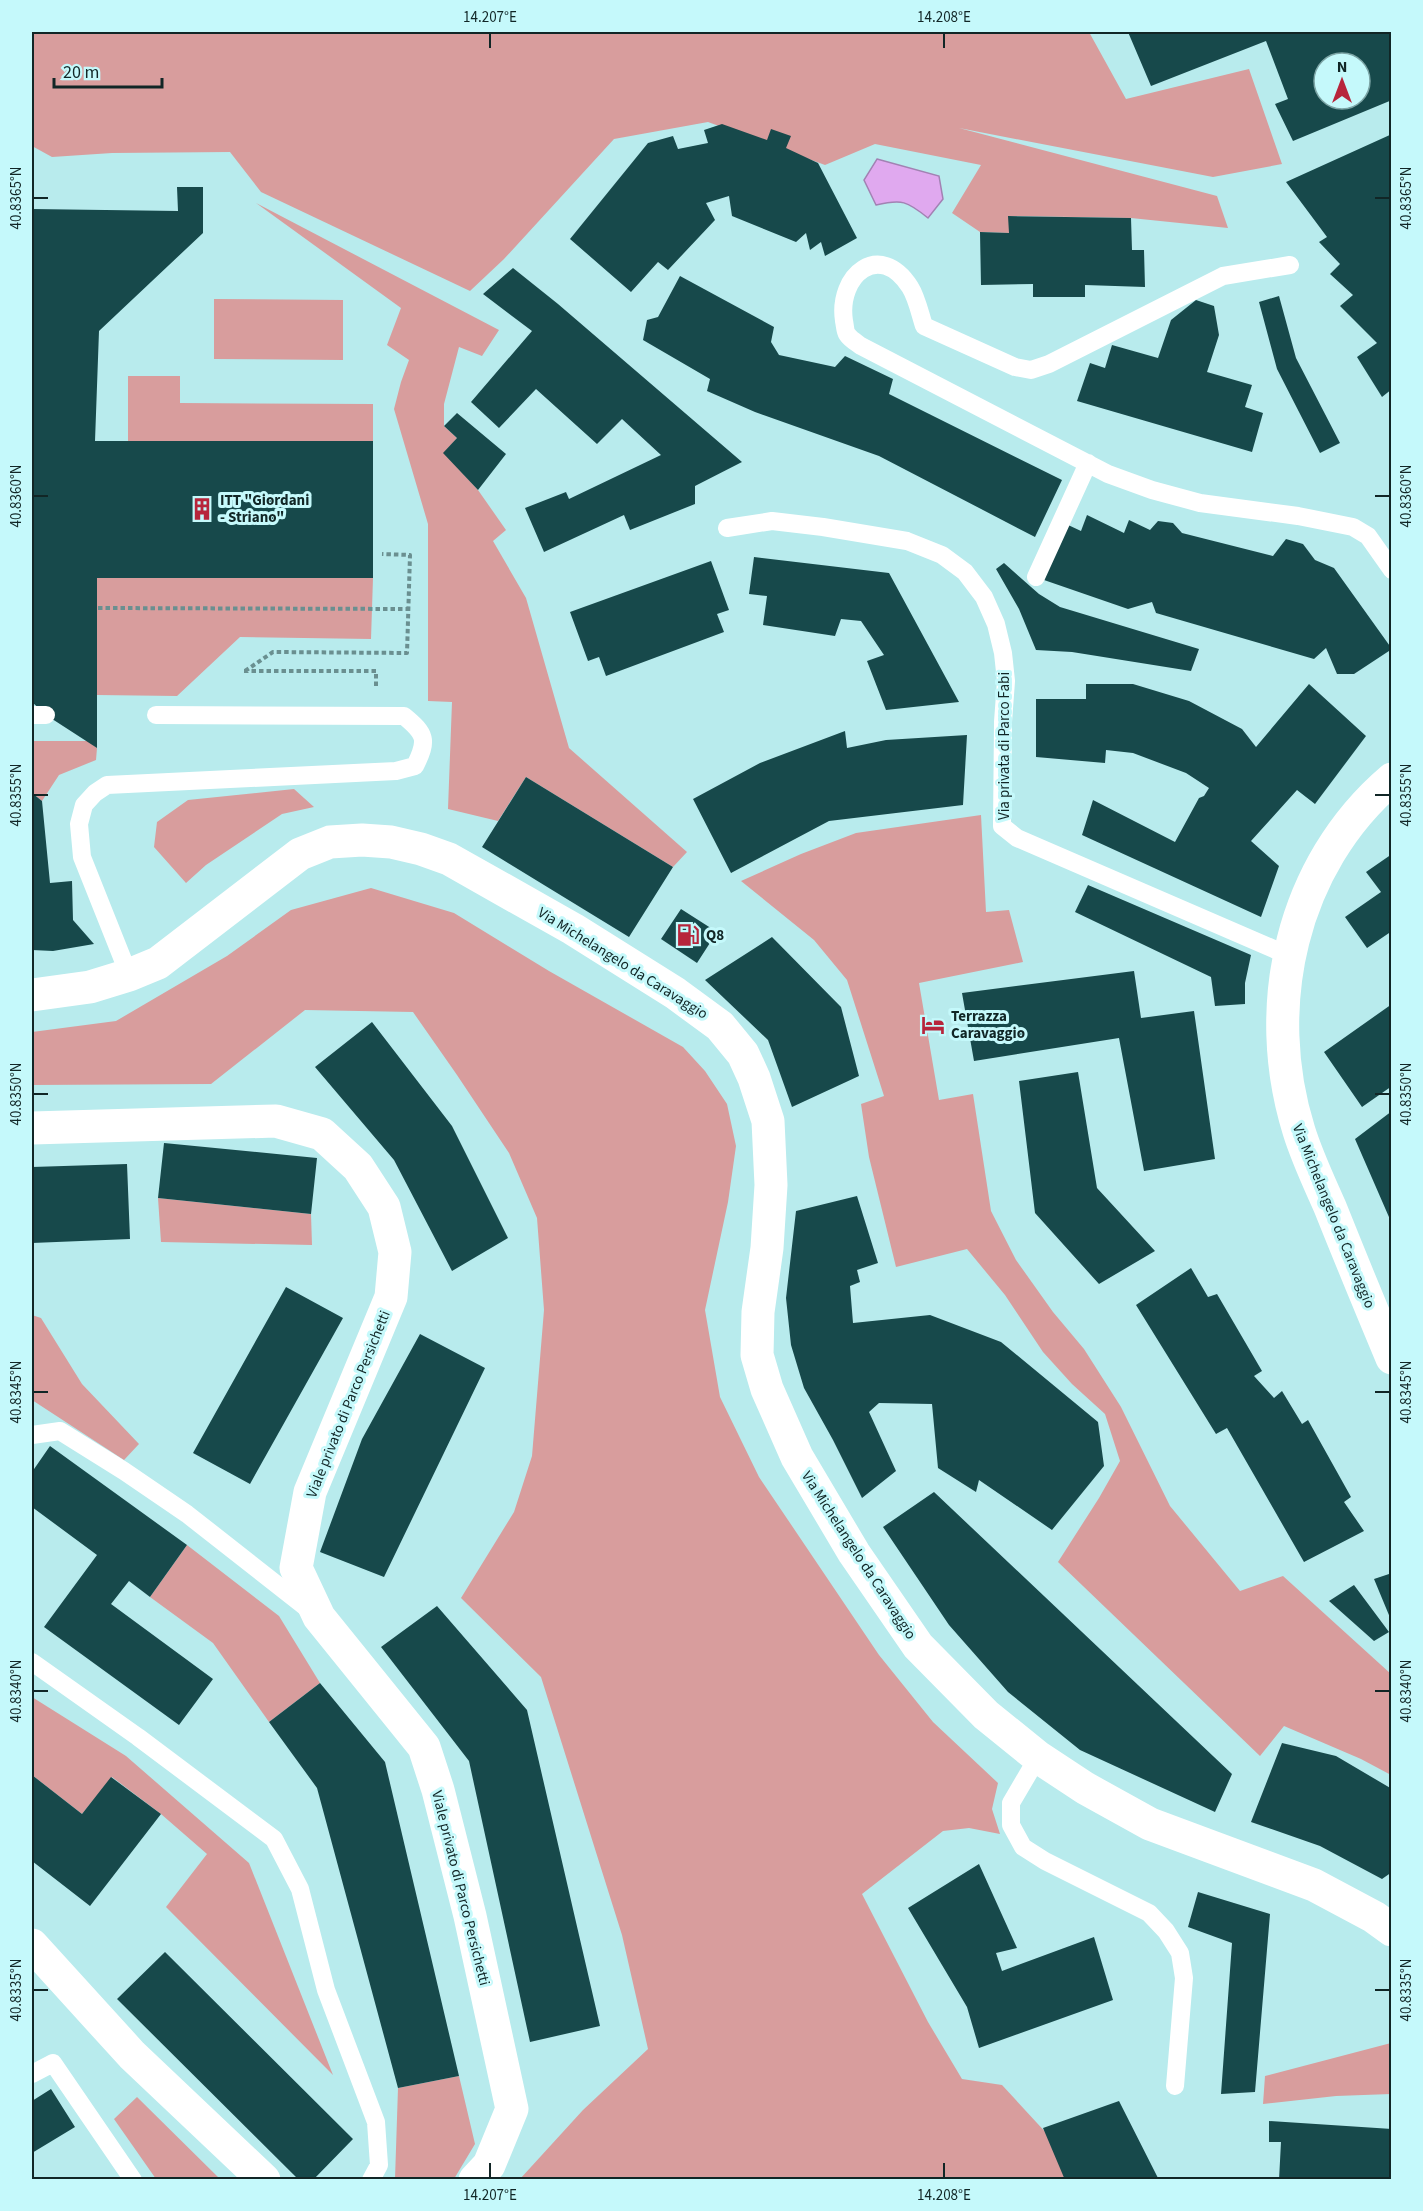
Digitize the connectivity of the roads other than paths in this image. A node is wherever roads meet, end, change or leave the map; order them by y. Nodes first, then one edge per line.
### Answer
1 (1290, 265) dead end
2 (1088, 463) junction
3 (727, 528) dead end
4 (1392, 570) edge
5 (1035, 577) dead end
6 (156, 715) dead end
7 (1392, 779) edge
8 (1290, 956) junction
9 (129, 975) junction
10 (32, 995) edge
11 (32, 1128) edge
12 (1392, 1358) edge
13 (32, 1435) edge
14 (319, 1617) junction
15 (32, 1662) edge
16 (1038, 1757) junction
17 (1392, 1930) edge
18 (32, 1946) edge
19 (32, 2074) edge
20 (1175, 2086) dead end
21 (133, 2180) edge
22 (264, 2180) edge
23 (371, 2180) edge
24 (475, 2180) edge

1 - 2 lane
2 - 4 lane
2 - 5 lane
3 - 8 lane, Via privata di Parco Fabi
6 - 9 lane
7 - 8 main road, Via Michelangelo da Caravaggio
8 - 12 main road, Via Michelangelo da Caravaggio
9 - 10 main road, Via Michelangelo da Caravaggio
9 - 16 main road, Via Michelangelo da Caravaggio
11 - 14 main road, Viale privato di Parco Persichetti
13 - 14 lane
14 - 24 main road, Viale privato di Parco Persichetti
15 - 23 lane
16 - 17 main road, Via Michelangelo da Caravaggio
16 - 20 lane
18 - 22 main road
19 - 21 lane

